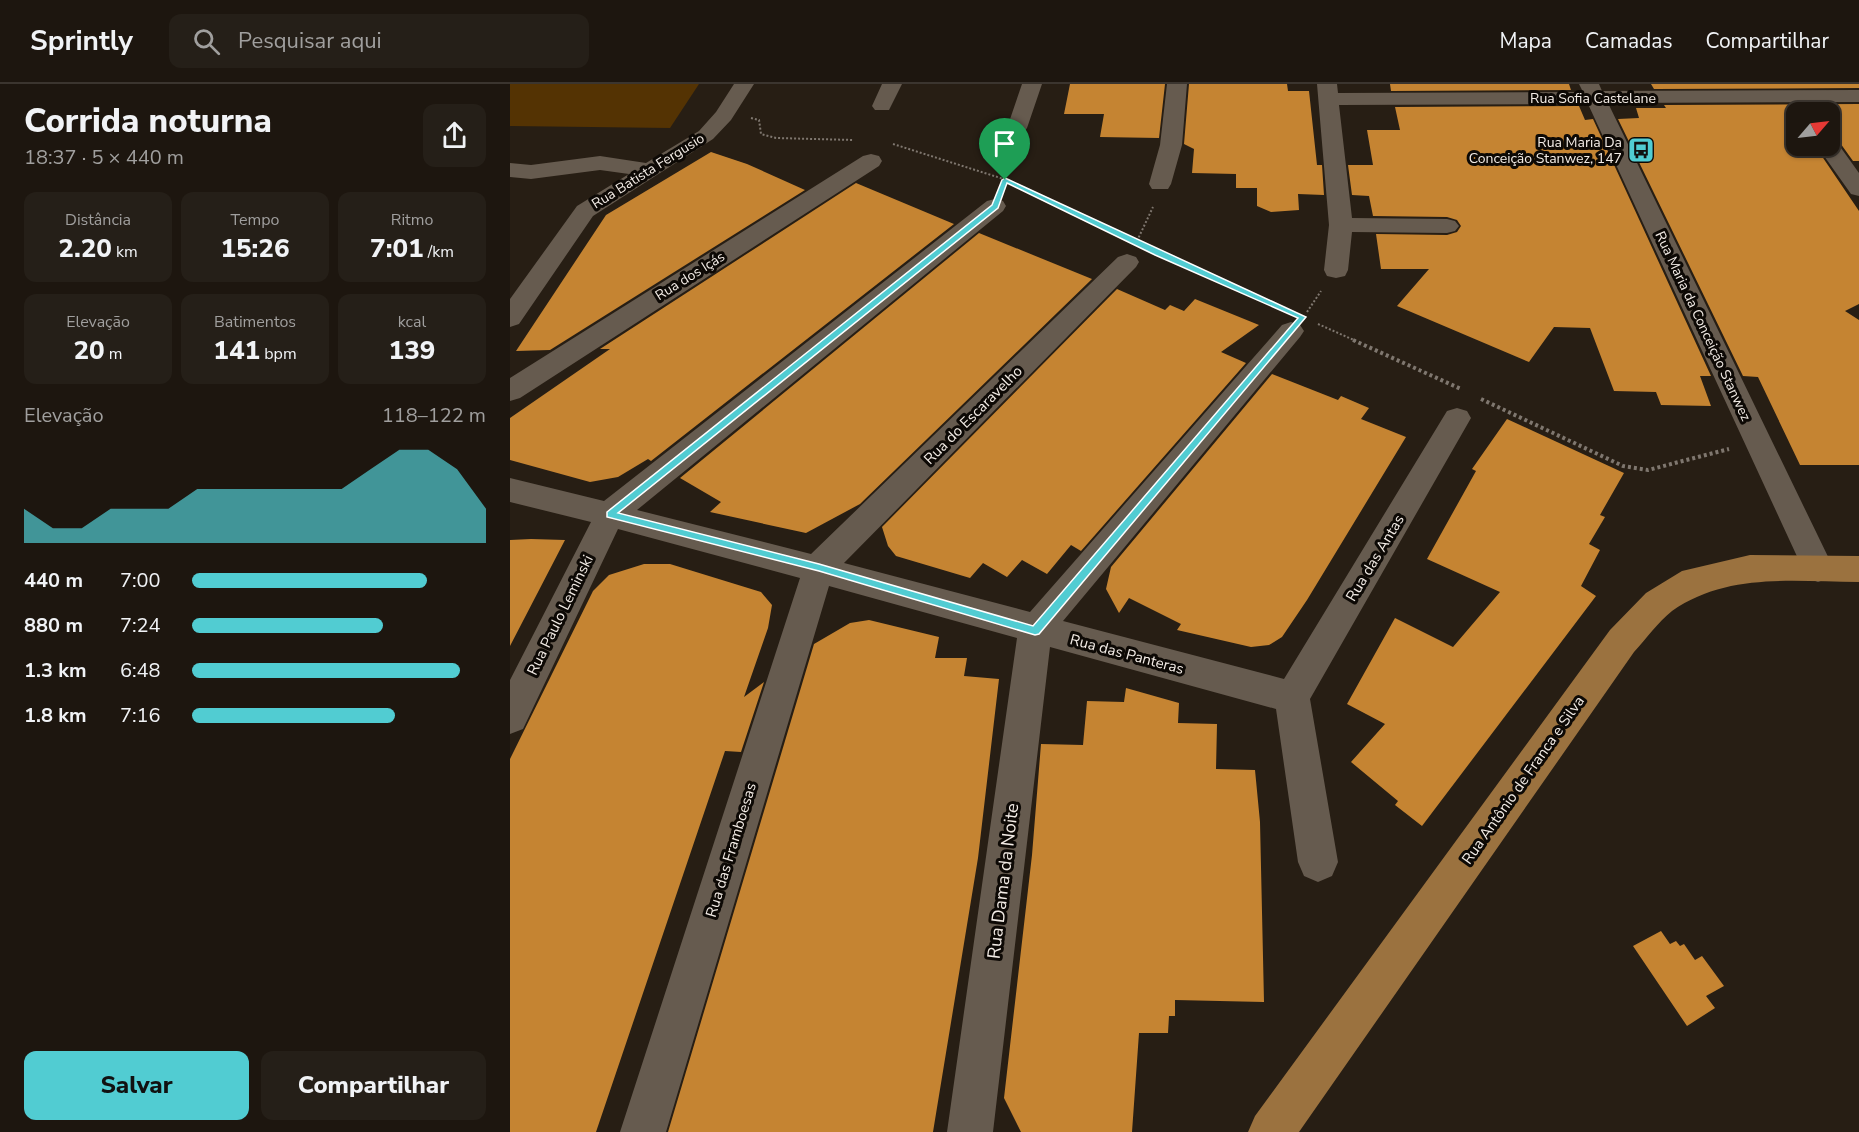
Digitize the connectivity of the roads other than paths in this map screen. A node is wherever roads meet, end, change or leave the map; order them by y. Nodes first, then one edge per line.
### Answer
1 (744, 84) edge
2 (892, 84) edge
3 (1032, 84) edge
4 (1177, 84) edge
5 (1327, 91) edge
6 (1592, 91) edge
7 (1859, 96) edge
8 (1813, 102) edge
9 (1786, 103) edge
10 (882, 106) dead end
11 (1017, 128) road end
12 (871, 150) road end
13 (1834, 156) edge
14 (510, 170) edge
15 (649, 170) junction
16 (1160, 183) road end
17 (1859, 189) edge
18 (995, 206) road end
19 (1341, 225) junction
20 (1447, 226) dead end
21 (1139, 250) road end
22 (1336, 270) road end
23 (510, 318) edge
24 (1297, 324) road end
25 (510, 391) edge
26 (1465, 401) road end
27 (510, 490) edge
28 (610, 514) junction
29 (819, 567) junction
30 (1818, 568) junction
31 (1859, 569) edge
32 (1035, 630) junction
33 (1292, 697) junction
34 (510, 717) edge
35 (1318, 862) dead end
36 (643, 1132) edge
37 (970, 1132) edge
38 (1271, 1132) edge

1 - 15 street, Rua Batista Fergusio
2 - 10 street
3 - 11 street
4 - 16 street
5 - 6 street, Rua Sofia Castelane
5 - 19 street
6 - 9 street, Rua Sofia Castelane
6 - 30 street, Rua Maria da Conceição Stanwez
7 - 8 street, Rua Sofia Castelane
12 - 25 street, Rua dos Içás
13 - 17 street
14 - 15 street
15 - 23 street, Rua Batista Fergusio
18 - 28 street
19 - 20 street
19 - 22 street
21 - 29 street, Rua do Escaravelho
24 - 32 street
26 - 33 street, Rua das Antas
27 - 28 street, Rua das Panteras
28 - 29 street, Rua das Panteras
28 - 34 street, Rua Paulo Leminski
29 - 32 street, Rua das Panteras
29 - 36 street, Rua das Framboesas
30 - 31 main road, Rua Antônio de Franca e Silva
30 - 38 main road, Rua Antônio de Franca e Silva
32 - 33 street, Rua das Panteras
32 - 37 street, Rua Dama da Noite
33 - 35 street

